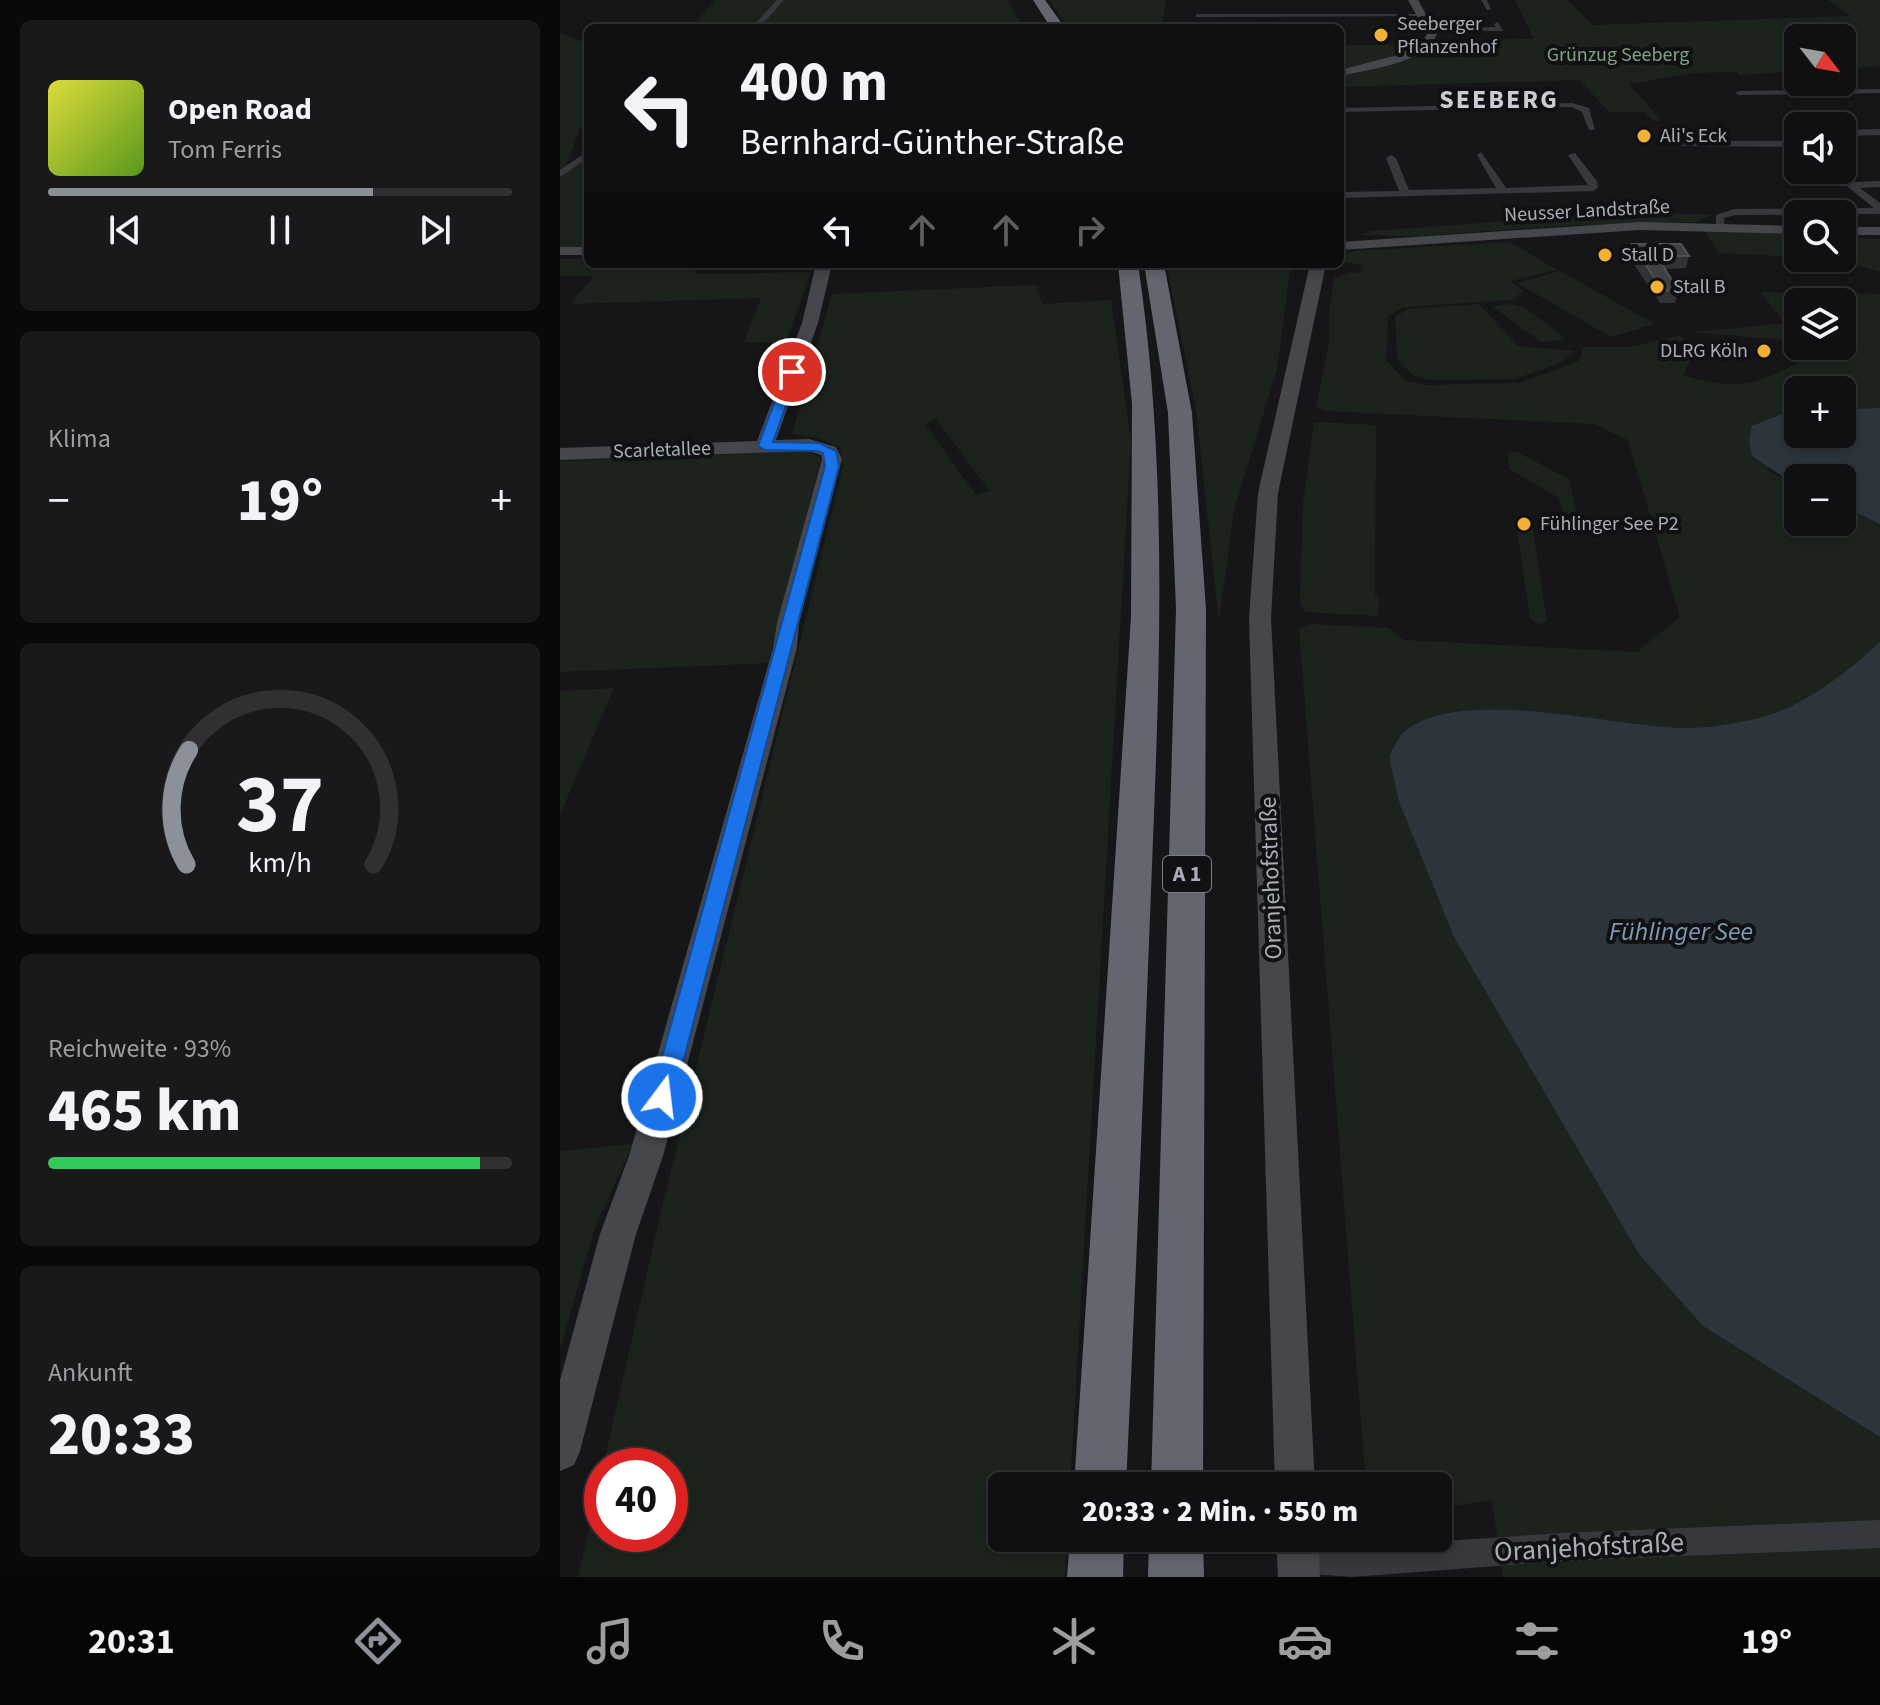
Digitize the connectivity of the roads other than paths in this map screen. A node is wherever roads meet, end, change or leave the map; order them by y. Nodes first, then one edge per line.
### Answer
1 (781, 0) edge
2 (1039, 0) edge
3 (1413, 0) edge
4 (1484, 0) edge
5 (1612, 0) edge
6 (1625, 0) edge
7 (1489, 9) dead end
8 (1197, 16) dead end
9 (1422, 16) junction
10 (759, 24) edge
11 (1055, 24) edge
12 (1498, 24) dead end
13 (1430, 30) junction
14 (1344, 72) edge
15 (1880, 91) edge
16 (1739, 93) dead end
17 (1344, 110) edge
18 (1592, 128) dead end
19 (1880, 132) edge
20 (1856, 133) edge
21 (1675, 144) dead end
22 (1784, 144) edge
23 (1481, 155) dead end
24 (1572, 155) dead end
25 (584, 157) edge
26 (1391, 158) dead end
27 (560, 174) edge
28 (1880, 184) edge
29 (1851, 185) joint
30 (1503, 191) junction
31 (1405, 193) junction
32 (1344, 195) edge
33 (1880, 210) edge
34 (1721, 226) junction
35 (1784, 229) edge
36 (1856, 231) edge
37 (1876, 232) edge
38 (1344, 244) edge
39 (560, 251) edge
40 (584, 251) edge
41 (823, 268) edge
42 (831, 268) edge
43 (1129, 268) edge
44 (1155, 268) edge
45 (1314, 268) edge
46 (819, 288) junction
47 (765, 446) junction
48 (560, 454) edge
49 (560, 1451) edge
50 (1101, 1472) edge
51 (1177, 1472) edge
52 (1294, 1472) edge
53 (1876, 1534) edge
54 (1096, 1552) edge
55 (1176, 1552) edge
56 (1298, 1558) edge
57 (1095, 1577) edge
58 (1176, 1577) edge

1 - 10 street
2 - 11 highway
3 - 9 street
4 - 7 street
5 - 6 street
8 - 9 street
9 - 13 street
12 - 13 street
13 - 14 street
15 - 16 street
17 - 18 street
19 - 20 street
21 - 22 street
23 - 30 street
24 - 30 street
25 - 27 street
26 - 31 street
28 - 29 street
29 - 33 street
30 - 31 street
31 - 32 street
33 - 34 street
34 - 35 street, Neusser Landstraße
34 - 38 street, Neusser Landstraße
36 - 37 street
39 - 40 street
41 - 46 street
42 - 46 street
43 - 50 highway, A 1
44 - 51 highway, A 1
45 - 52 street, Oranjehofstraße
46 - 47 street
47 - 48 street, Scarletallee
47 - 49 street, Scarletallee
53 - 56 street, Oranjehofstraße
54 - 57 highway
55 - 58 highway

